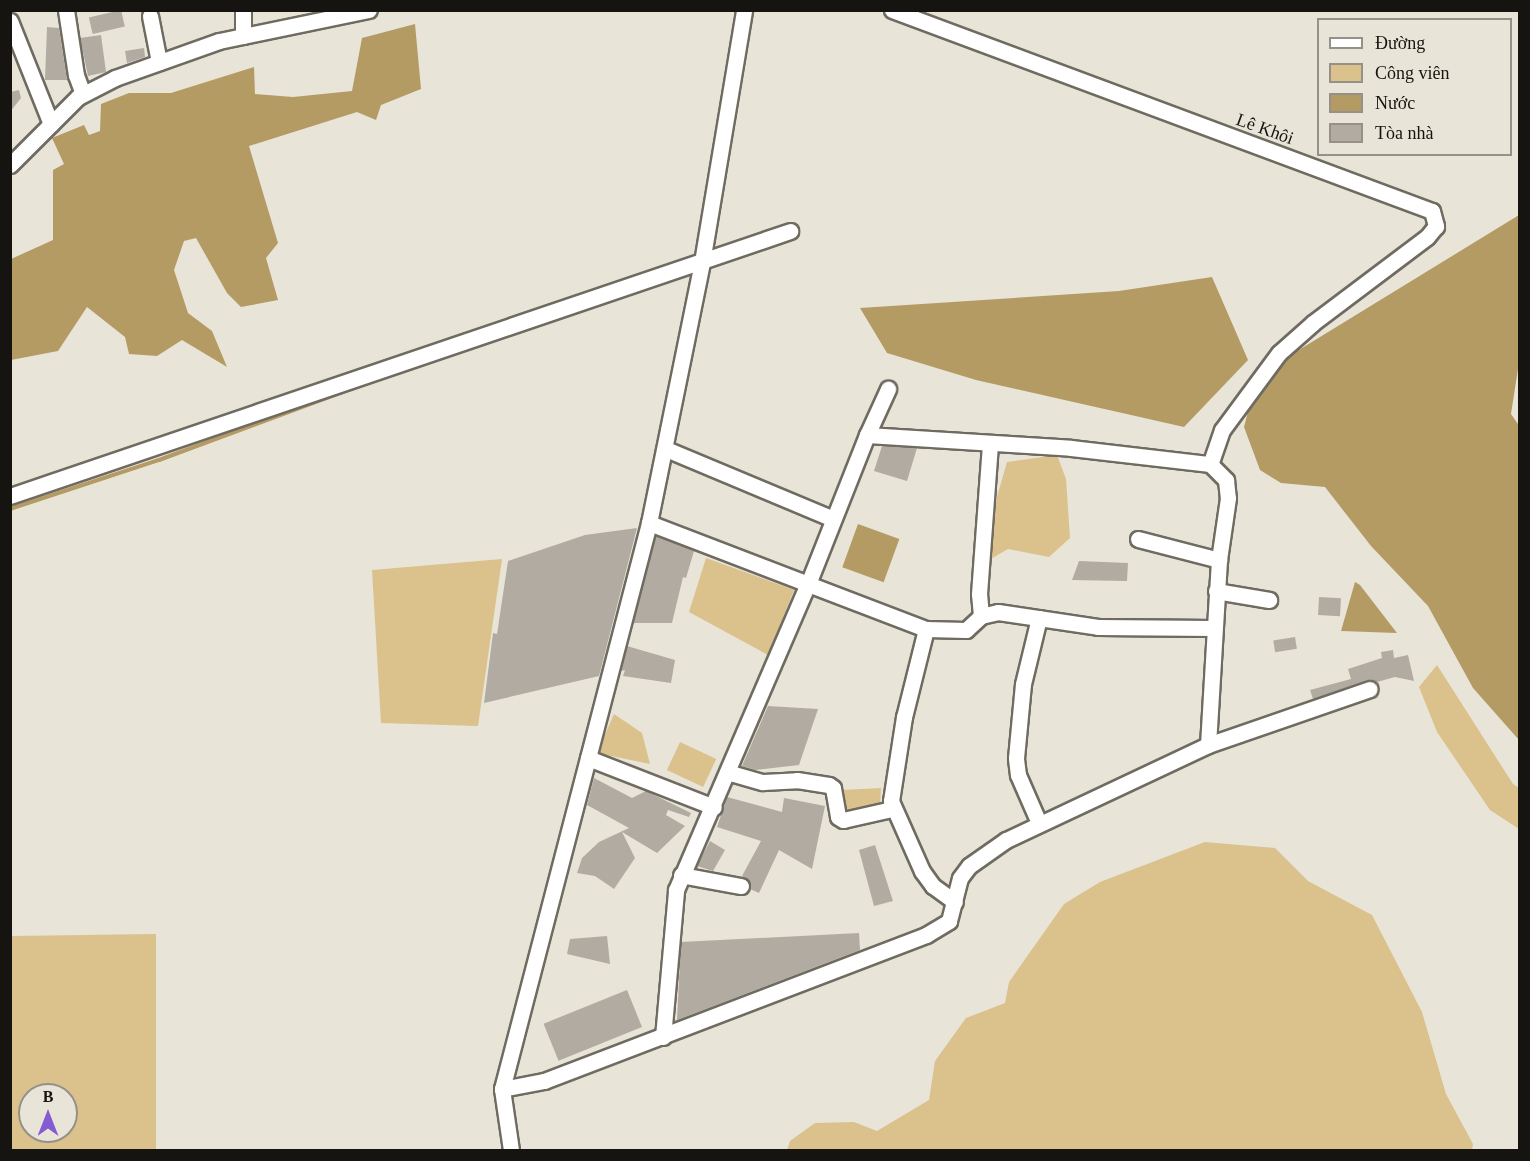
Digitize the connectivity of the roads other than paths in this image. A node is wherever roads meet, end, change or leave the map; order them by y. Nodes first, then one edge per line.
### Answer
1 (66, 10) edge
2 (243, 10) edge
3 (369, 10) edge
4 (744, 10) edge
5 (892, 10) edge
6 (150, 16) dead end
7 (10, 21) edge
8 (243, 36) junction
9 (159, 63) junction
10 (83, 94) junction
11 (51, 124) junction
12 (13, 157) edge
13 (790, 231) dead end
14 (702, 262) junction
15 (888, 389) dead end
16 (867, 435) junction
17 (990, 443) junction
18 (666, 449) junction
19 (1210, 464) junction
20 (10, 496) edge
21 (833, 519) junction
22 (649, 523) junction
23 (1138, 539) dead end
24 (1219, 560) junction
25 (808, 584) junction
26 (1216, 591) junction
27 (1269, 600) dead end
28 (981, 616) junction
29 (1039, 618) junction
30 (1213, 628) junction
31 (926, 629) junction
32 (1370, 689) dead end
33 (1208, 745) junction
34 (588, 758) junction
35 (727, 772) junction
36 (714, 807) junction
37 (892, 809) junction
38 (1039, 823) junction
39 (681, 875) junction
40 (741, 886) dead end
41 (955, 902) junction
42 (663, 1037) junction
43 (502, 1089) junction
44 (512, 1150) edge

1 - 10 street
2 - 8 street
3 - 8 street
4 - 14 street
5 - 19 street, Lê Khôi
6 - 9 street
7 - 11 street
8 - 9 street
9 - 10 street
10 - 11 street
11 - 12 street
13 - 14 street
14 - 18 street
14 - 20 street
15 - 16 street
16 - 17 street
16 - 21 street
17 - 19 street
17 - 28 street
18 - 21 street
18 - 22 street
19 - 24 street
21 - 25 street
22 - 25 street
22 - 34 street
23 - 24 street
24 - 26 street
25 - 31 street
25 - 35 street
26 - 27 street
26 - 30 street
28 - 29 street
28 - 31 street
29 - 30 street
29 - 38 street
30 - 33 street
31 - 37 street
32 - 33 street
33 - 38 street
34 - 36 street
34 - 43 street
35 - 36 street
35 - 37 street
36 - 39 street
37 - 41 street
38 - 41 street
39 - 40 street
39 - 42 street
41 - 42 street
42 - 43 street
43 - 44 street

